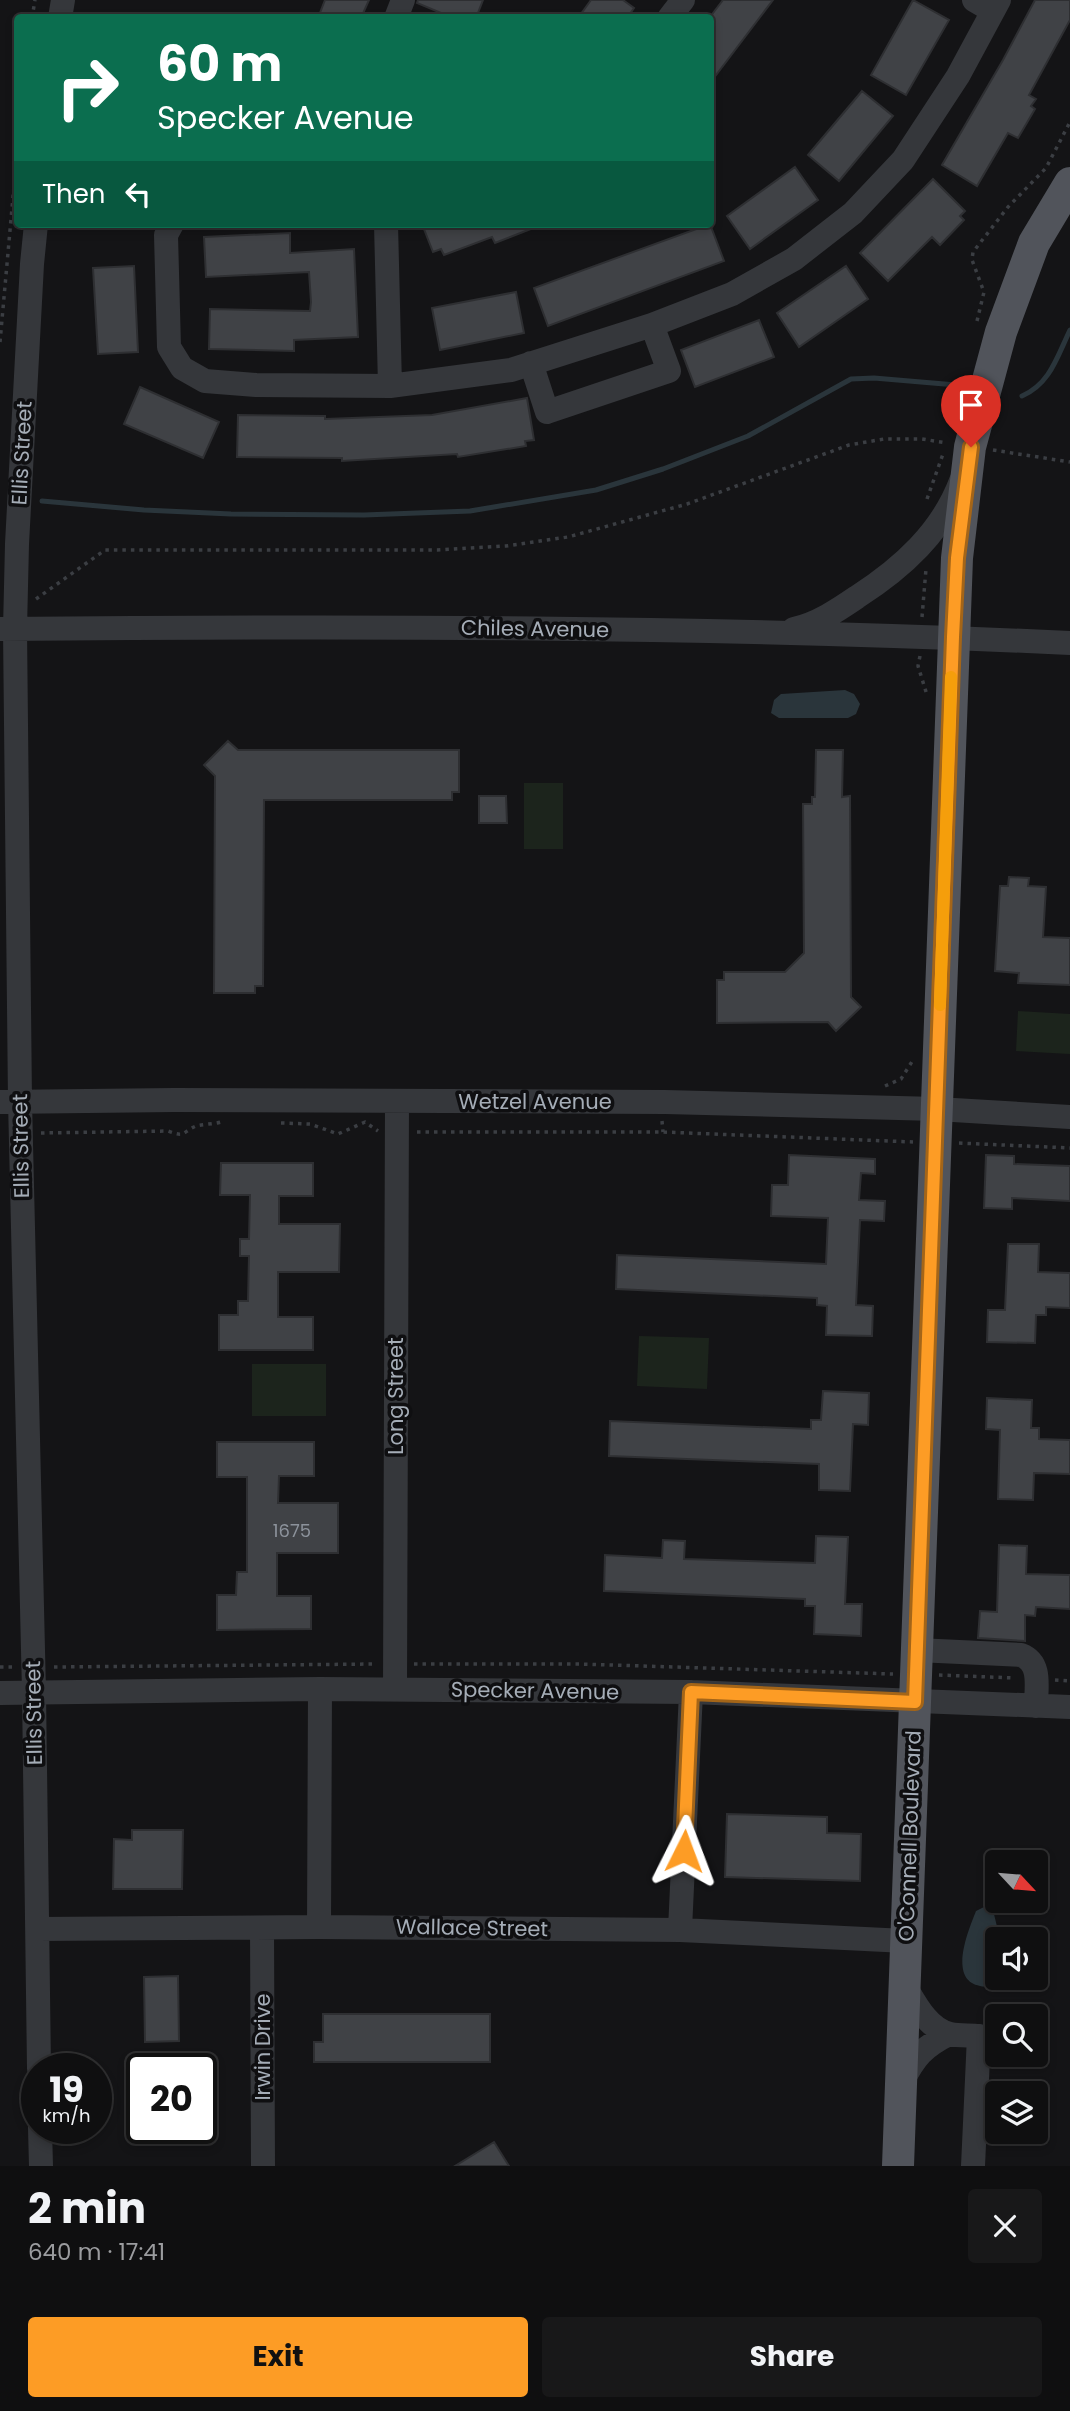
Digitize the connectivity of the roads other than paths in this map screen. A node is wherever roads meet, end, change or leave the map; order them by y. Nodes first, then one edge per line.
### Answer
1 (683, 0) edge
2 (989, 4) edge
3 (672, 14) edge
4 (1070, 183) edge
5 (36, 228) edge
6 (170, 228) edge
7 (386, 228) edge
8 (652, 325) junction
9 (531, 363) junction
10 (390, 386) junction
11 (958, 445) junction
12 (8, 629) edge
13 (779, 633) junction
14 (953, 637) junction
15 (1070, 643) edge
16 (10, 1102) edge
17 (397, 1102) junction
18 (937, 1109) junction
19 (1070, 1117) edge
20 (917, 1650) junction
21 (320, 1689) junction
22 (395, 1689) junction
23 (34, 1692) junction
24 (691, 1692) junction
25 (0, 1693) edge
26 (915, 1702) junction
27 (1036, 1706) junction
28 (1070, 1707) edge
29 (262, 1927) junction
30 (319, 1927) junction
31 (38, 1929) junction
32 (680, 1930) junction
33 (906, 1941) junction
34 (905, 1986) junction
35 (949, 2034) junction
36 (39, 2053) edge
37 (901, 2083) junction
38 (40, 2144) edge
39 (41, 2166) edge
40 (263, 2166) edge
41 (898, 2166) edge
42 (973, 2166) edge

1 - 3 street
2 - 8 street
4 - 11 main road, O'Connell Boulevard
5 - 12 street, Ellis Street
6 - 10 street
7 - 10 street
8 - 9 street
8 - 9 street
9 - 10 street
11 - 13 street
11 - 14 main road, O'Connell Boulevard
12 - 13 street, Chiles Avenue
12 - 16 street, Ellis Street
13 - 14 street, Chiles Avenue
14 - 15 street, Chiles Avenue
14 - 18 main road, O'Connell Boulevard
16 - 17 street, Wetzel Avenue
16 - 23 street, Ellis Street
17 - 18 street, Wetzel Avenue
17 - 22 street, Long Street
18 - 19 street, Wetzel Avenue
18 - 20 main road, O'Connell Boulevard
20 - 26 main road, O'Connell Boulevard
20 - 27 street
21 - 22 street, Specker Avenue
21 - 23 street, Specker Avenue
21 - 30 street
22 - 24 street, Specker Avenue
23 - 25 street, Specker Avenue
23 - 31 street, Ellis Street
24 - 26 street, Specker Avenue
24 - 32 street
26 - 27 street, Specker Avenue
26 - 33 main road, O'Connell Boulevard
27 - 28 street, Specker Avenue
29 - 30 street, Wallace Street
29 - 31 street, Wallace Street
29 - 40 street, Irwin Drive
30 - 32 street, Wallace Street
31 - 36 street, Ellis Street
32 - 33 street, Wallace Street
33 - 34 main road, O'Connell Boulevard
34 - 35 street
34 - 37 main road, O'Connell Boulevard
35 - 37 street
35 - 42 street
37 - 41 main road, O'Connell Boulevard
38 - 39 street

